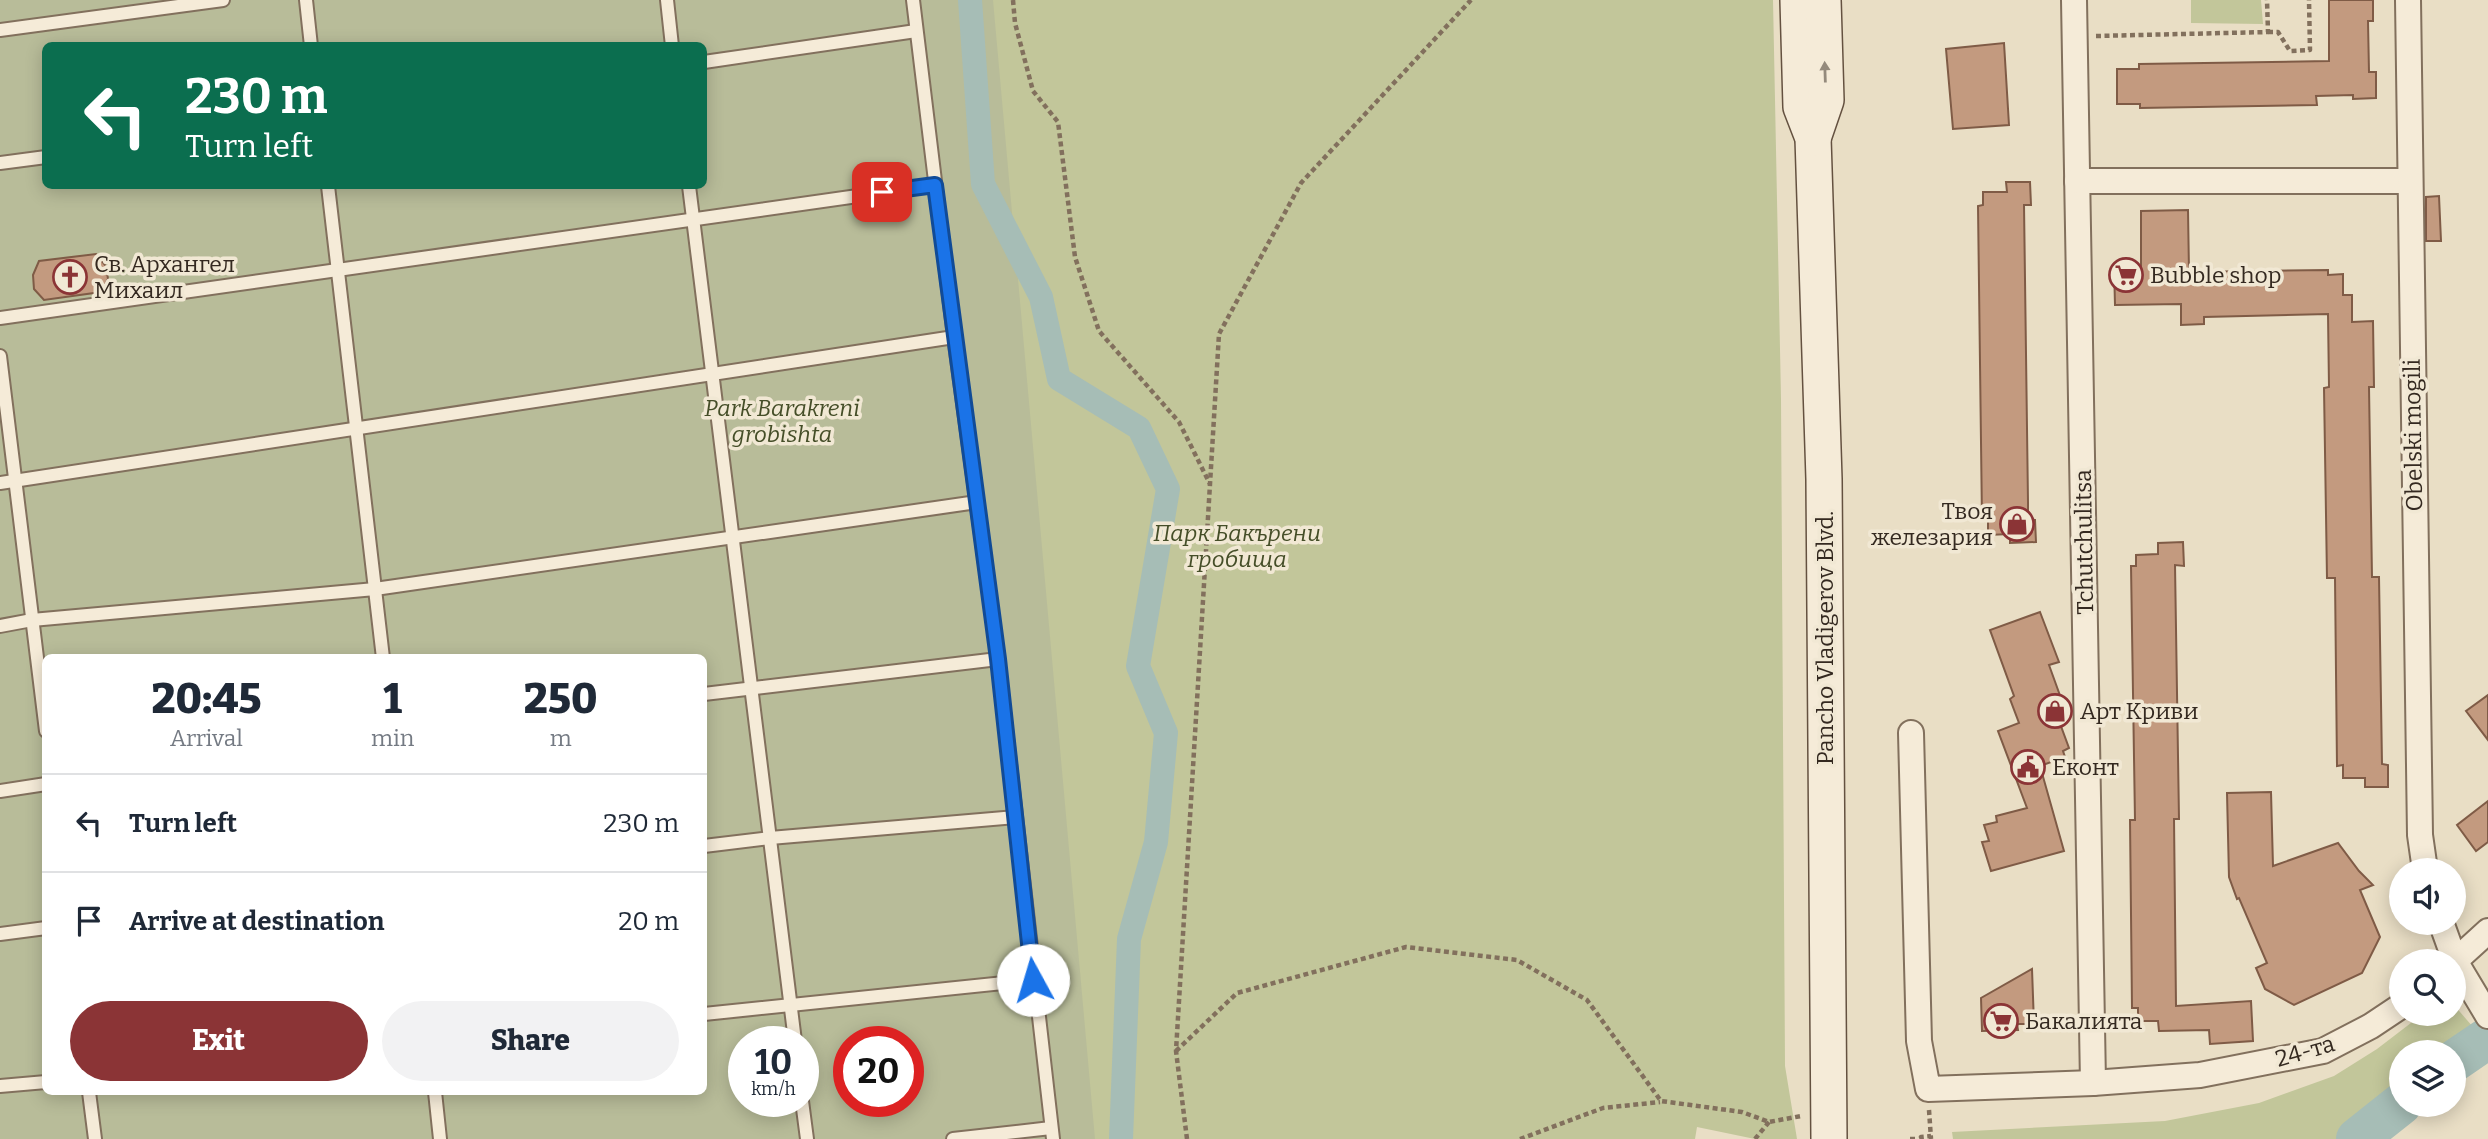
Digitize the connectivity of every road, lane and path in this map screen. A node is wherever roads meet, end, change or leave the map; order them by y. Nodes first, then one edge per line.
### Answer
1 (223, 0) edge
2 (306, 0) edge
3 (667, 0) edge
4 (913, 0) edge
5 (1013, 0) edge
6 (1471, 0) edge
7 (1798, 0) edge
8 (1823, 0) edge
9 (2074, 0) edge
10 (2267, 0) edge
11 (2309, 0) edge
12 (2408, 0) edge
13 (0, 30) edge
14 (916, 31) junction
15 (2268, 32) junction
16 (2074, 36) junction
17 (311, 42) edge
18 (672, 42) edge
19 (707, 62) edge
20 (1812, 138) junction
21 (42, 158) edge
22 (0, 163) edge
23 (2077, 181) junction
24 (2409, 181) junction
25 (935, 185) junction
26 (328, 189) edge
27 (689, 189) edge
28 (694, 219) junction
29 (338, 270) junction
30 (0, 318) edge
31 (954, 337) junction
32 (0, 355) edge
33 (713, 374) junction
34 (356, 429) junction
35 (15, 481) junction
36 (0, 483) edge
37 (1210, 485) junction
38 (977, 502) junction
39 (733, 537) junction
40 (375, 589) junction
41 (32, 620) junction
42 (0, 626) edge
43 (383, 654) edge
44 (998, 659) junction
45 (751, 688) junction
46 (707, 694) edge
47 (42, 700) edge
48 (1911, 733) dead end
49 (42, 785) edge
50 (0, 791) edge
51 (1016, 817) junction
52 (770, 838) junction
53 (707, 846) edge
54 (2423, 858) edge
55 (42, 929) edge
56 (2488, 931) edge
57 (0, 934) edge
58 (2466, 951) edge
59 (1033, 980) junction
60 (2466, 982) edge
61 (791, 1005) junction
62 (707, 1014) edge
63 (2389, 1014) edge
64 (2488, 1016) edge
65 (793, 1026) edge
66 (1176, 1051) junction
67 (42, 1082) edge
68 (2093, 1083) junction
69 (0, 1087) edge
70 (89, 1095) edge
71 (435, 1095) edge
72 (1661, 1101) junction
73 (804, 1117) edge
74 (1769, 1122) junction
75 (1828, 1125) edge
76 (1052, 1134) edge
77 (1931, 1136) dead end
78 (95, 1139) edge
79 (440, 1139) edge
80 (807, 1139) edge
81 (953, 1139) edge
82 (1187, 1139) edge
83 (1520, 1139) edge
84 (1755, 1139) edge
85 (1910, 1139) edge
86 (1915, 1139) edge
87 (1922, 1139) edge

1 - 13 lane
2 - 17 lane
3 - 18 lane
4 - 14 lane
5 - 37 path
6 - 37 path
7 - 20 street, Pancho Vladigerov Blvd.
20 -> 8 street, Pancho Vladigerov Blvd.
9 - 16 street, Tchutchulitsa
10 - 15 path
11 - 15 path
12 - 24 street, Obelski mogili
14 - 19 lane
14 - 25 lane
15 - 16 path
16 - 23 street, Tchutchulitsa
20 - 75 street, Pancho Vladigerov Blvd.
21 - 22 lane
23 - 24 street
23 - 68 street, Tchutchulitsa
24 - 54 street, Obelski mogili
25 - 28 lane
25 - 31 lane
26 - 29 lane
27 - 28 lane
28 - 29 lane
28 - 33 lane
29 - 30 lane
29 - 34 lane
31 - 33 lane
31 - 38 lane
32 - 35 lane
33 - 34 lane
33 - 39 lane
34 - 35 lane
34 - 40 lane
35 - 36 lane
35 - 41 lane
37 - 66 path
38 - 39 lane
38 - 44 lane
39 - 40 lane
39 - 45 lane
40 - 41 lane
40 - 43 lane
41 - 42 lane
41 - 47 lane
44 - 45 lane
44 - 51 lane
45 - 46 lane
45 - 52 lane
48 - 68 street, 24-та
49 - 50 lane
51 - 52 lane
51 - 59 lane
52 - 53 lane
52 - 61 lane
55 - 57 lane
56 - 58 street
59 - 61 lane
59 - 76 lane
60 - 64 street
61 - 62 lane
61 - 65 lane
63 - 68 street, 24-та
66 - 72 path
66 - 82 path
67 - 69 lane
70 - 78 lane
71 - 79 lane
72 - 74 path
72 - 83 path
73 - 80 lane
74 - 75 path
74 - 84 path
76 - 81 lane
77 - 87 path
85 - 86 path

